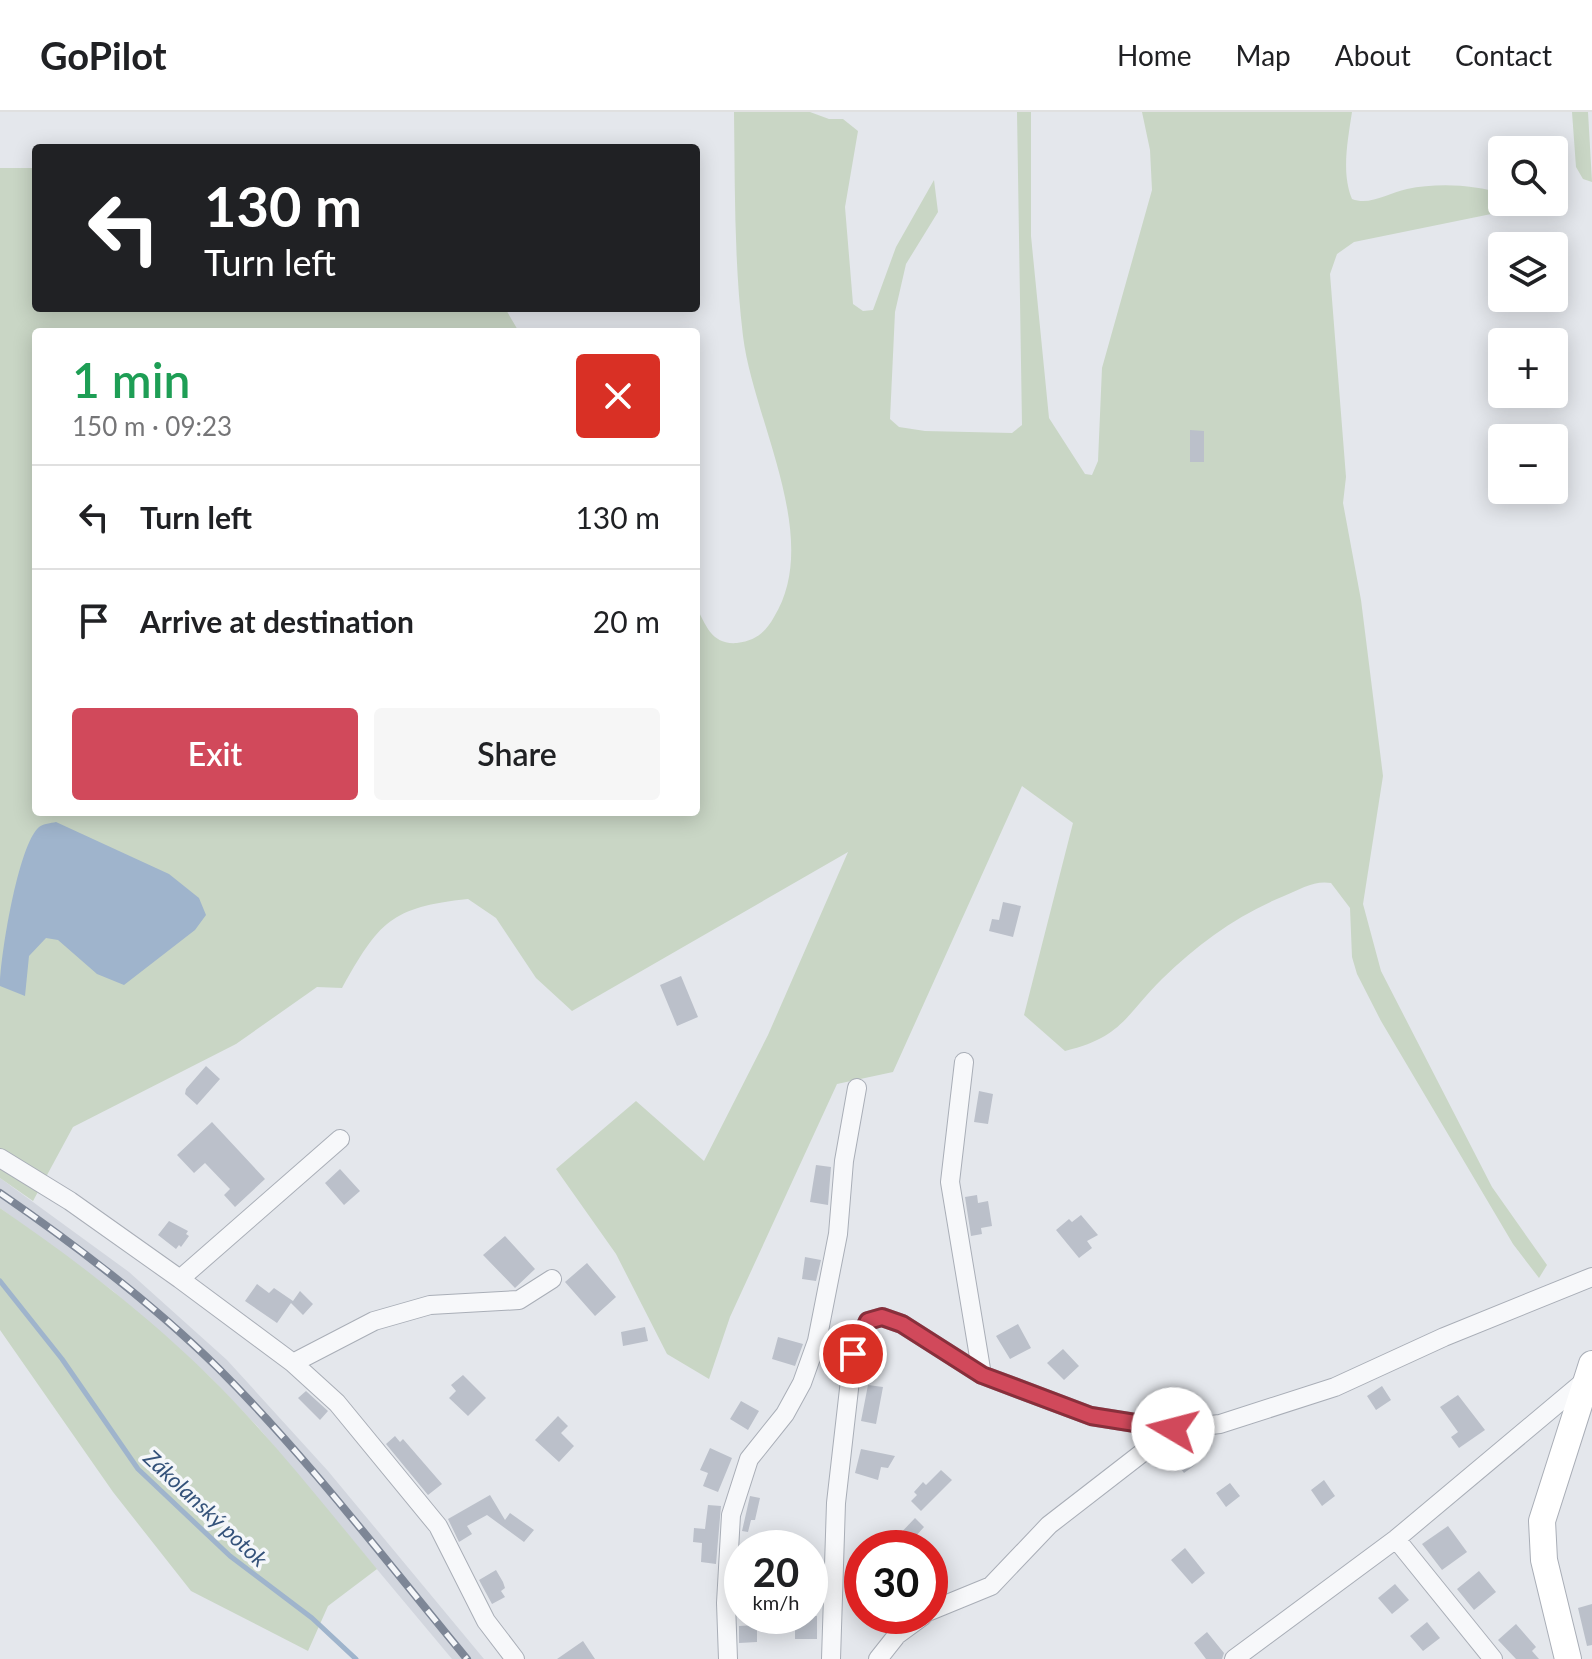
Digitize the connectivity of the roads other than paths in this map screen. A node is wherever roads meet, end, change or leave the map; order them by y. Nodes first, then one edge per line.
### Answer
1 (964, 1062) dead end
2 (857, 1088) dead end
3 (340, 1139) dead end
4 (0, 1158) edge
5 (1592, 1277) edge
6 (180, 1279) junction
7 (552, 1279) dead end
8 (293, 1363) junction
9 (1589, 1372) edge
10 (982, 1375) junction
11 (1173, 1429) junction
12 (1396, 1539) junction
13 (948, 1604) edge
14 (898, 1634) edge
15 (515, 1659) edge
16 (728, 1659) edge
17 (831, 1659) edge
18 (878, 1659) edge
19 (1234, 1659) edge
20 (1493, 1659) edge
21 (1568, 1659) edge

1 - 10 street
2 - 16 street
3 - 6 street
4 - 6 street
5 - 11 street
6 - 8 street
7 - 8 street
8 - 15 street
9 - 12 street
9 - 21 street
10 - 11 street
10 - 17 street
11 - 13 street
12 - 19 street
12 - 20 street
14 - 18 street

